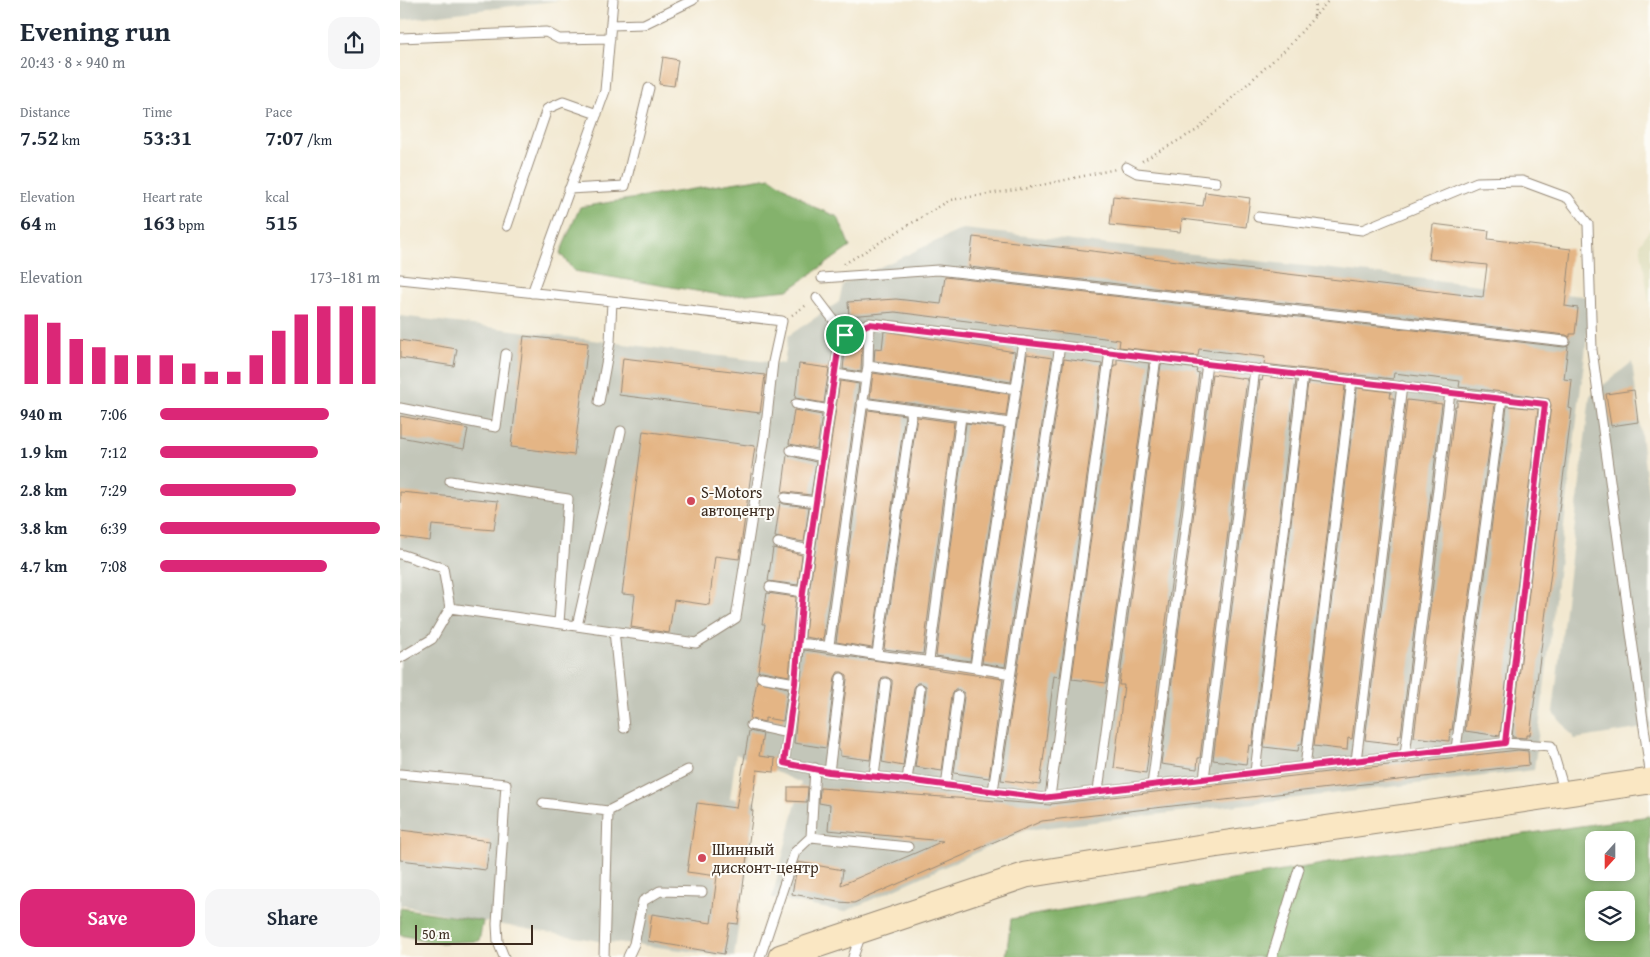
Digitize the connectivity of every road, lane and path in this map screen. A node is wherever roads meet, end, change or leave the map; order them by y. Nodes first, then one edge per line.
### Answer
1 (613, 0) edge
2 (693, 0) edge
3 (1316, 0) edge
4 (1330, 0) edge
5 (1314, 17) junction
6 (611, 25) junction
7 (400, 38) edge
8 (610, 38) junction
9 (649, 88) dead end
10 (597, 114) junction
11 (1126, 167) junction
12 (1216, 182) dead end
13 (569, 189) junction
14 (1258, 217) dead end
15 (507, 226) dead end
16 (822, 278) joint
17 (400, 279) edge
18 (532, 292) junction
19 (817, 298) joint
20 (612, 301) junction
21 (782, 321) junction
22 (869, 324) junction
23 (845, 335) junction
24 (1023, 341) junction
25 (1565, 341) dead end
26 (1060, 345) junction
27 (1110, 351) junction
28 (506, 354) dead end
29 (1156, 357) junction
30 (1206, 363) junction
31 (868, 366) junction
32 (1255, 369) junction
33 (836, 374) junction
34 (1303, 375) junction
35 (866, 379) junction
36 (1352, 380) junction
37 (1402, 386) junction
38 (1016, 389) junction
39 (1450, 392) junction
40 (1502, 398) junction
41 (599, 402) dead end
42 (862, 403) junction
43 (796, 404) dead end
44 (400, 408) edge
45 (830, 410) junction
46 (912, 410) junction
47 (961, 417) junction
48 (1010, 423) junction
49 (621, 431) dead end
50 (791, 450) dead end
51 (823, 457) junction
52 (450, 482) dead end
53 (785, 498) dead end
54 (816, 502) junction
55 (778, 543) dead end
56 (809, 550) junction
57 (400, 554) edge
58 (770, 586) dead end
59 (803, 592) junction
60 (450, 608) junction
61 (559, 623) junction
62 (578, 626) junction
63 (614, 631) junction
64 (798, 643) junction
65 (829, 645) junction
66 (877, 654) junction
67 (400, 658) edge
68 (929, 660) junction
69 (975, 667) junction
70 (1010, 674) junction
71 (761, 677) dead end
72 (840, 678) dead end
73 (795, 683) junction
74 (886, 683) dead end
75 (920, 689) dead end
76 (958, 696) dead end
77 (751, 725) dead end
78 (624, 728) dead end
79 (788, 733) junction
80 (1505, 743) junction
81 (1456, 749) junction
82 (1404, 755) junction
83 (1356, 760) junction
84 (1305, 767) junction
85 (815, 768) junction
86 (688, 770) dead end
87 (829, 772) junction
88 (1255, 772) junction
89 (1650, 772) edge
90 (400, 774) edge
91 (874, 776) junction
92 (1204, 779) junction
93 (907, 780) junction
94 (1650, 781) edge
95 (1152, 785) junction
96 (946, 786) junction
97 (993, 791) junction
98 (1098, 791) junction
99 (1565, 793) junction
100 (1050, 796) junction
101 (543, 803) dead end
102 (608, 810) junction
103 (811, 837) junction
104 (908, 848) dead end
105 (1299, 869) dead end
106 (702, 892) dead end
107 (862, 930) junction
108 (504, 957) edge
109 (604, 957) edge
110 (628, 957) edge
111 (760, 957) edge
112 (781, 957) edge
113 (853, 957) edge
114 (1272, 957) edge

1 - 6 lane
2 - 6 lane
3 - 5 path
4 - 5 path
5 - 11 path
6 - 8 lane
7 - 8 lane
8 - 10 lane
9 - 13 lane
10 - 13 lane
10 - 15 lane
11 - 12 lane
11 - 16 path
13 - 18 lane
14 - 89 lane
16 - 25 lane
17 - 18 lane
18 - 20 lane
19 - 21 path
19 - 23 lane
20 - 21 lane
20 - 41 lane
21 - 63 lane
22 - 23 lane
22 - 24 lane
22 - 31 lane
23 - 33 lane
24 - 26 lane
24 - 38 lane
26 - 27 lane
26 - 70 lane
27 - 29 lane
27 - 100 lane
28 - 44 lane
29 - 30 lane
29 - 98 lane
30 - 32 lane
30 - 95 lane
31 - 35 lane
31 - 38 lane
32 - 34 lane
32 - 92 lane
33 - 35 lane
33 - 45 lane
34 - 36 lane
34 - 88 lane
35 - 42 lane
36 - 37 lane
36 - 84 lane
37 - 39 lane
37 - 83 lane
38 - 48 lane
39 - 40 lane
39 - 82 lane
40 - 80 lane
40 - 81 lane
42 - 46 lane
42 - 65 lane
43 - 45 lane
45 - 51 lane
46 - 47 lane
46 - 66 lane
47 - 48 lane
47 - 68 lane
48 - 69 lane
49 - 62 lane
50 - 51 lane
51 - 54 lane
52 - 61 lane
53 - 54 lane
54 - 56 lane
55 - 56 lane
56 - 59 lane
57 - 60 lane
58 - 59 lane
59 - 64 lane
60 - 61 lane
60 - 67 lane
61 - 62 lane
62 - 63 lane
63 - 78 lane
64 - 65 lane
64 - 73 lane
65 - 66 lane
66 - 68 lane
68 - 69 lane
69 - 70 lane
70 - 97 lane
71 - 73 lane
72 - 87 lane
73 - 79 lane
74 - 91 lane
75 - 93 lane
76 - 96 lane
77 - 79 lane
79 - 85 lane
80 - 81 lane
80 - 99 lane
81 - 82 lane
82 - 83 lane
83 - 84 lane
84 - 88 lane
85 - 87 lane
85 - 103 lane
86 - 102 lane
87 - 91 lane
88 - 92 lane
90 - 108 lane
91 - 93 lane
92 - 95 lane
93 - 96 lane
94 - 99 main road
95 - 98 lane
96 - 97 lane
97 - 100 lane
98 - 100 lane
99 - 107 main road
101 - 102 lane
102 - 109 lane
103 - 104 lane
103 - 111 lane
105 - 114 lane
106 - 110 lane
107 - 112 main road
107 - 113 lane

